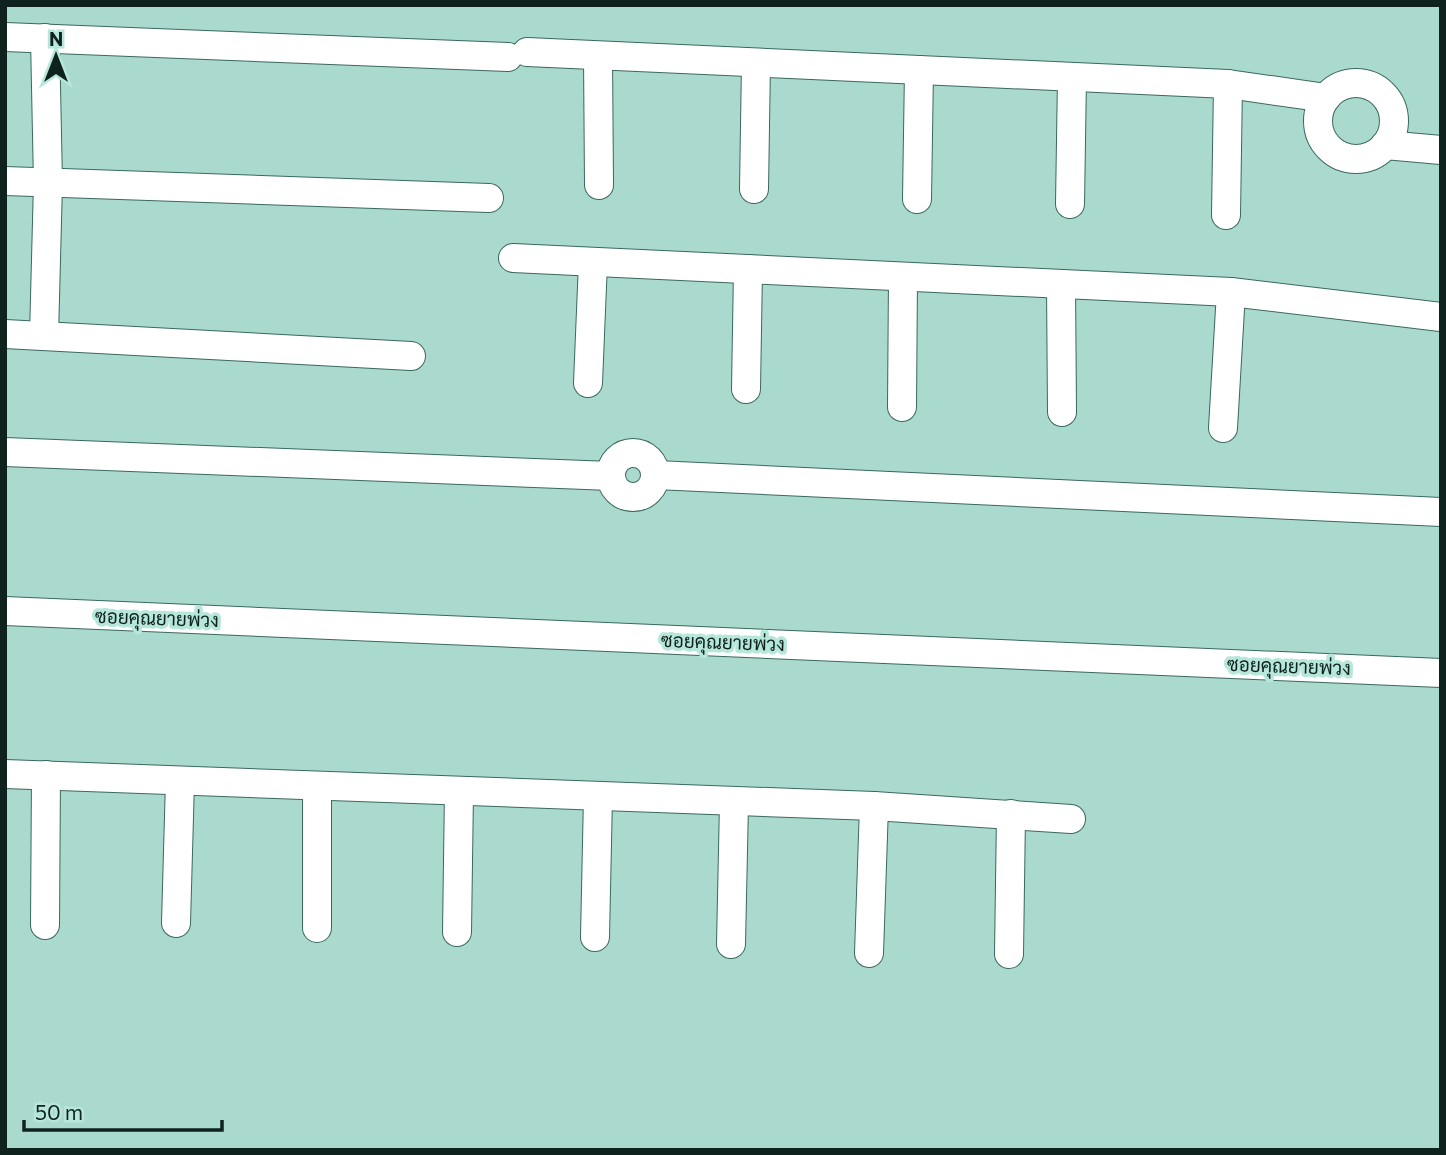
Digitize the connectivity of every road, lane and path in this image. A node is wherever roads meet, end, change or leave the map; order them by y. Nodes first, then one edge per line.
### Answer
1 (5, 37) edge
2 (45, 38) junction
3 (597, 56) junction
4 (756, 63) junction
5 (919, 71) junction
6 (1072, 78) junction
7 (1228, 84) junction
8 (1326, 97) junction
9 (1385, 145) junction
10 (1441, 150) edge
11 (5, 181) edge
12 (48, 183) junction
13 (599, 185) dead end
14 (754, 189) dead end
15 (489, 198) dead end
16 (917, 199) dead end
17 (1070, 204) dead end
18 (1226, 215) dead end
19 (513, 258) dead end
20 (593, 262) junction
21 (748, 269) junction
22 (903, 276) junction
23 (1060, 284) junction
24 (1231, 292) junction
25 (1441, 317) edge
26 (5, 334) edge
27 (44, 336) junction
28 (411, 356) dead end
29 (588, 383) dead end
30 (746, 389) dead end
31 (902, 407) dead end
32 (1062, 412) dead end
33 (1223, 428) dead end
34 (5, 452) edge
35 (1441, 512) edge
36 (5, 611) edge
37 (1441, 673) edge
38 (5, 774) edge
39 (46, 775) junction
40 (180, 781) junction
41 (317, 786) junction
42 (459, 791) junction
43 (598, 796) junction
44 (734, 803) junction
45 (874, 806) junction
46 (1011, 814) junction
47 (1071, 819) dead end
48 (176, 923) dead end
49 (44, 925) dead end
50 (317, 928) dead end
51 (457, 932) dead end
52 (595, 937) dead end
53 (731, 944) dead end
54 (869, 953) dead end
55 (1009, 954) dead end

1 - 2 street
2 - 3 street
2 - 12 street
3 - 4 street
3 - 13 street
4 - 5 street
4 - 14 street
5 - 6 street
5 - 16 street
6 - 7 street
6 - 17 street
7 - 8 street
7 - 18 street
8 - 9 street
8 - 9 street
9 - 10 street
11 - 12 street
12 - 15 street
12 - 27 street
19 - 20 street
20 - 21 street
20 - 29 street
21 - 22 street
21 - 30 street
22 - 23 street
22 - 31 street
23 - 24 street
23 - 32 street
24 - 25 street
24 - 33 street
26 - 27 street
27 - 28 street
34 - 35 street
36 - 37 street, ซอยคุณยายพ่วง
38 - 39 street
39 - 40 street
39 - 49 street
40 - 41 street
40 - 48 street
41 - 42 street
41 - 50 street
42 - 43 street
42 - 51 street
43 - 44 street
43 - 52 street
44 - 45 street
44 - 53 street
45 - 46 street
45 - 54 street
46 - 47 street
46 - 55 street

